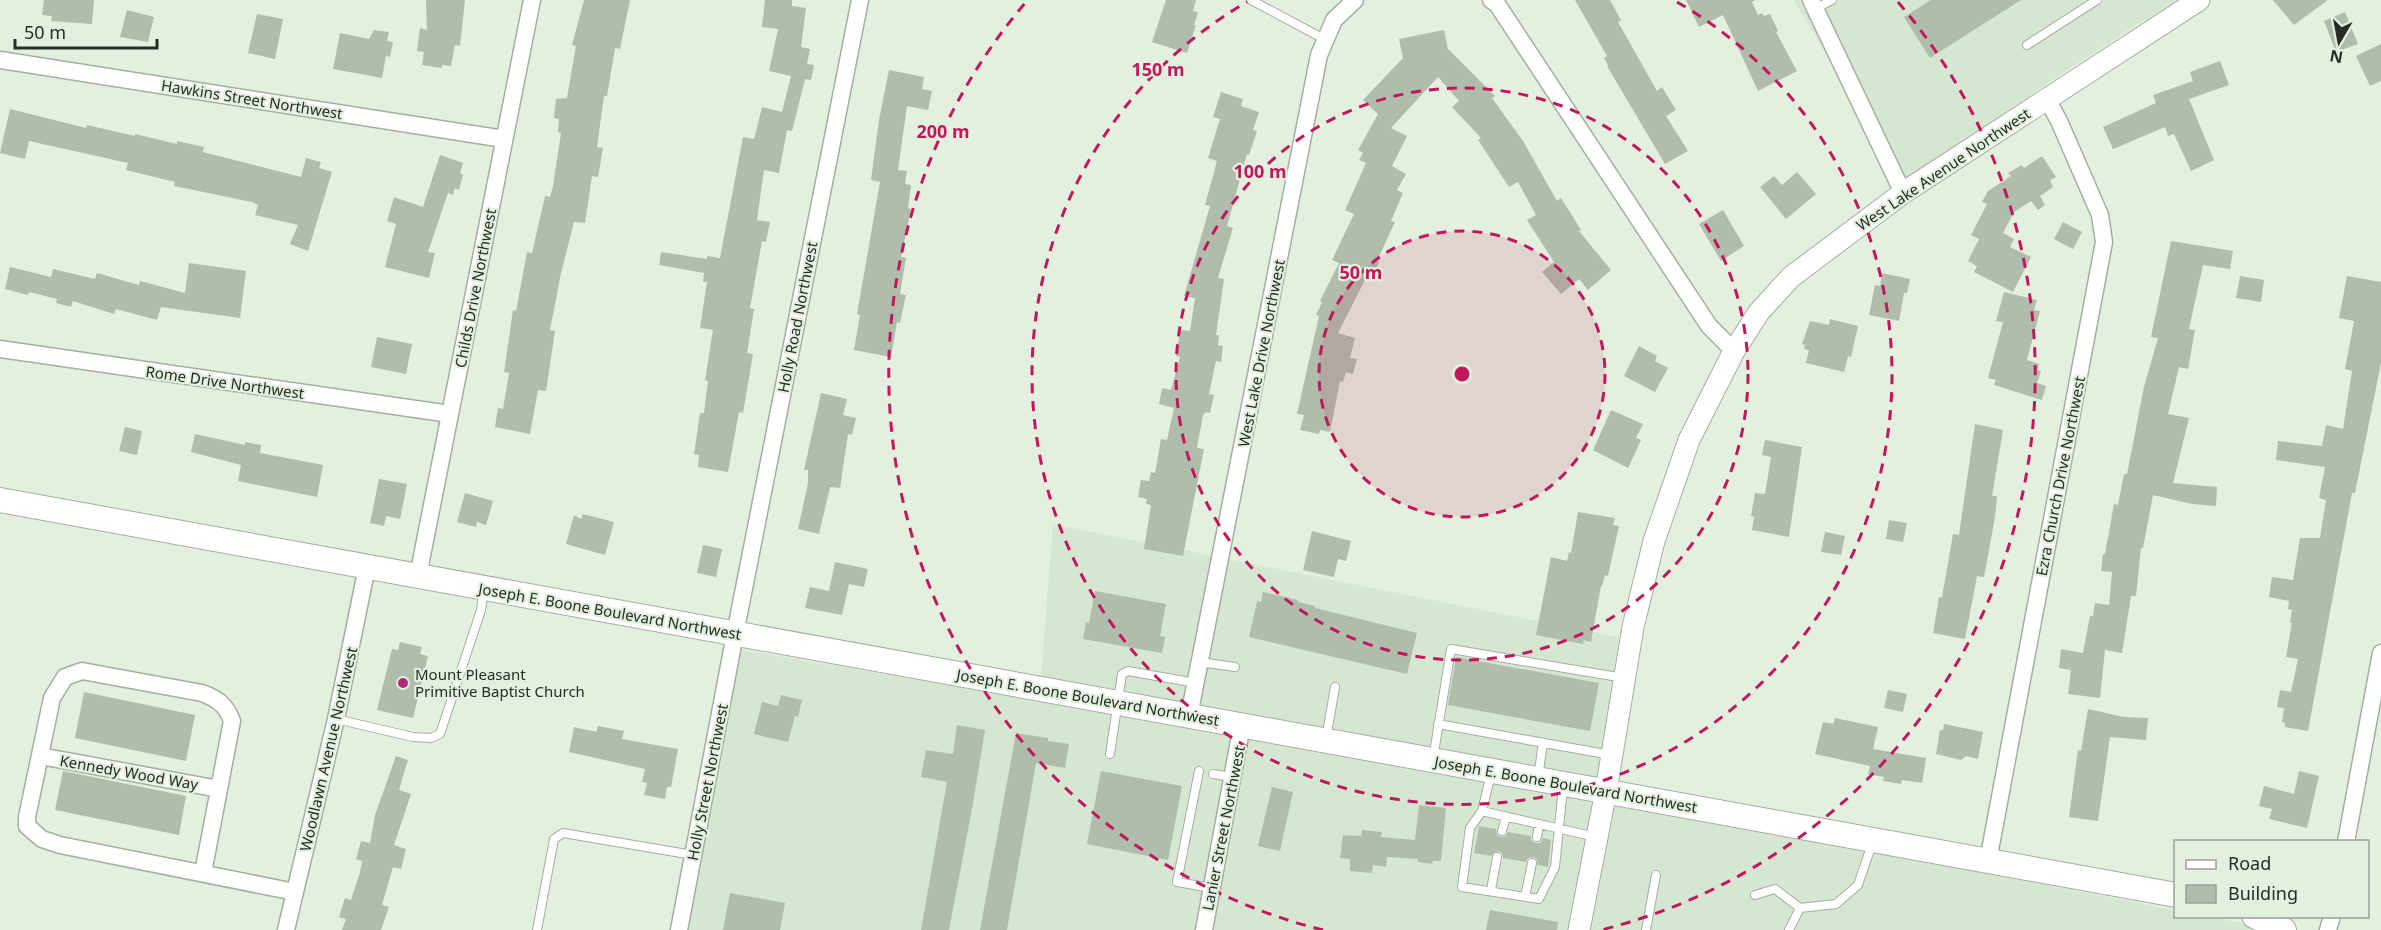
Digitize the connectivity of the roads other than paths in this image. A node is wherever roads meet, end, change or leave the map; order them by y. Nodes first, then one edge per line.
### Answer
1 (532, 0) edge
2 (860, 0) edge
3 (1354, 0) edge
4 (1491, 0) edge
5 (1832, 0) edge
6 (2097, 0) edge
7 (2199, 0) edge
8 (1252, 1) edge
9 (1813, 4) edge
10 (1326, 40) junction
11 (2027, 45) dead end
12 (0, 60) edge
13 (2047, 99) junction
14 (504, 139) junction
15 (1903, 192) junction
16 (0, 349) edge
17 (1734, 351) junction
18 (450, 414) junction
19 (0, 500) edge
20 (367, 567) junction
21 (418, 576) junction
22 (484, 588) junction
23 (735, 634) junction
24 (2381, 653) edge
25 (1200, 662) junction
26 (1235, 667) dead end
27 (1625, 678) junction
28 (1196, 683) junction
29 (1335, 687) dead end
30 (1118, 703) junction
31 (1190, 716) junction
32 (336, 719) junction
33 (1438, 724) junction
34 (1242, 725) junction
35 (1325, 740) junction
36 (1544, 743) junction
37 (1110, 754) dead end
38 (1612, 755) junction
39 (40, 756) junction
40 (1433, 760) junction
41 (1491, 770) junction
42 (1199, 771) dead end
43 (1213, 774) dead end
44 (1233, 777) junction
45 (1538, 778) junction
46 (1564, 783) junction
47 (219, 789) junction
48 (1606, 791) junction
49 (1482, 811) junction
50 (1506, 817) junction
51 (1539, 824) junction
52 (1559, 828) junction
53 (1502, 831) dead end
54 (1537, 837) dead end
55 (1597, 837) junction
56 (1873, 840) junction
57 (2346, 840) edge
58 (693, 855) junction
59 (1497, 857) dead end
60 (1988, 861) junction
61 (1532, 863) dead end
62 (203, 873) junction
63 (1656, 875) dead end
64 (1212, 888) junction
65 (1491, 890) junction
66 (295, 892) junction
67 (1755, 895) dead end
68 (2174, 895) edge
69 (1525, 897) junction
70 (1800, 908) junction
71 (2258, 918) edge
72 (286, 930) edge
73 (537, 930) edge
74 (679, 930) edge
75 (1204, 930) edge
76 (1579, 930) edge
77 (1646, 930) edge
78 (1790, 930) edge
79 (2284, 930) edge

1 - 14 street, Childs Drive Northwest
2 - 23 street, Holly Road Northwest
3 - 10 street, West Lake Drive Northwest
4 - 17 street
5 - 9 lane
6 - 11 lane
7 - 13 street, West Lake Avenue Northwest
8 - 10 lane
9 - 15 street
10 - 25 street, West Lake Drive Northwest
12 - 14 street, Hawkins Street Northwest
13 - 15 street, West Lake Avenue Northwest
13 - 60 street, Ezra Church Drive Northwest
14 - 18 street, Childs Drive Northwest
15 - 17 street, West Lake Avenue Northwest
16 - 18 street, Rome Drive Northwest
17 - 27 street, West Lake Avenue Northwest
18 - 21 street, Childs Drive Northwest
19 - 20 main road, Joseph E. Boone Boulevard Northwest
20 - 21 main road, Joseph E. Boone Boulevard Northwest
20 - 32 street, Woodlawn Avenue Northwest
21 - 22 main road, Joseph E. Boone Boulevard Northwest
22 - 23 main road, Joseph E. Boone Boulevard Northwest
22 - 32 lane
23 - 30 main road, Joseph E. Boone Boulevard Northwest
23 - 58 street, Holly Street Northwest
24 - 57 street
25 - 26 lane
25 - 28 street, West Lake Drive Northwest
27 - 33 lane
27 - 38 street, West Lake Avenue Northwest
28 - 30 lane
28 - 31 street, West Lake Drive Northwest
29 - 35 lane
30 - 31 main road, Joseph E. Boone Boulevard Northwest
30 - 37 lane
31 - 34 main road, Joseph E. Boone Boulevard Northwest
32 - 66 street, Woodlawn Avenue Northwest
33 - 36 lane
33 - 40 lane
34 - 35 main road, Joseph E. Boone Boulevard Northwest
34 - 44 street, Lanier Street Northwest
35 - 40 main road, Joseph E. Boone Boulevard Northwest
36 - 38 lane
36 - 45 lane
38 - 48 street, West Lake Avenue Northwest
39 - 47 street, Kennedy Wood Way
39 - 47 street
39 - 62 street
40 - 41 main road, Joseph E. Boone Boulevard Northwest
41 - 45 main road, Joseph E. Boone Boulevard Northwest
41 - 49 lane
42 - 64 lane
43 - 44 lane
44 - 64 street, Lanier Street Northwest
45 - 46 main road, Joseph E. Boone Boulevard Northwest
46 - 48 main road, Joseph E. Boone Boulevard Northwest
46 - 52 lane
47 - 62 street
48 - 55 street, West Lake Avenue Northwest
48 - 56 main road, Joseph E. Boone Boulevard Northwest
49 - 50 lane
49 - 65 lane
50 - 51 lane
50 - 53 lane
51 - 52 lane
51 - 54 lane
52 - 55 lane
52 - 69 lane
55 - 76 street, West Lake Avenue Northwest
56 - 60 main road, Joseph E. Boone Boulevard Northwest
56 - 70 lane
58 - 73 lane
58 - 74 street, Holly Street Northwest
59 - 65 lane
60 - 68 main road, Joseph E. Boone Boulevard Northwest
61 - 69 lane
62 - 66 street
63 - 77 lane
64 - 75 street, Lanier Street Northwest
65 - 69 lane
66 - 72 street, Woodlawn Avenue Northwest
67 - 70 lane
70 - 78 lane
71 - 79 main road

